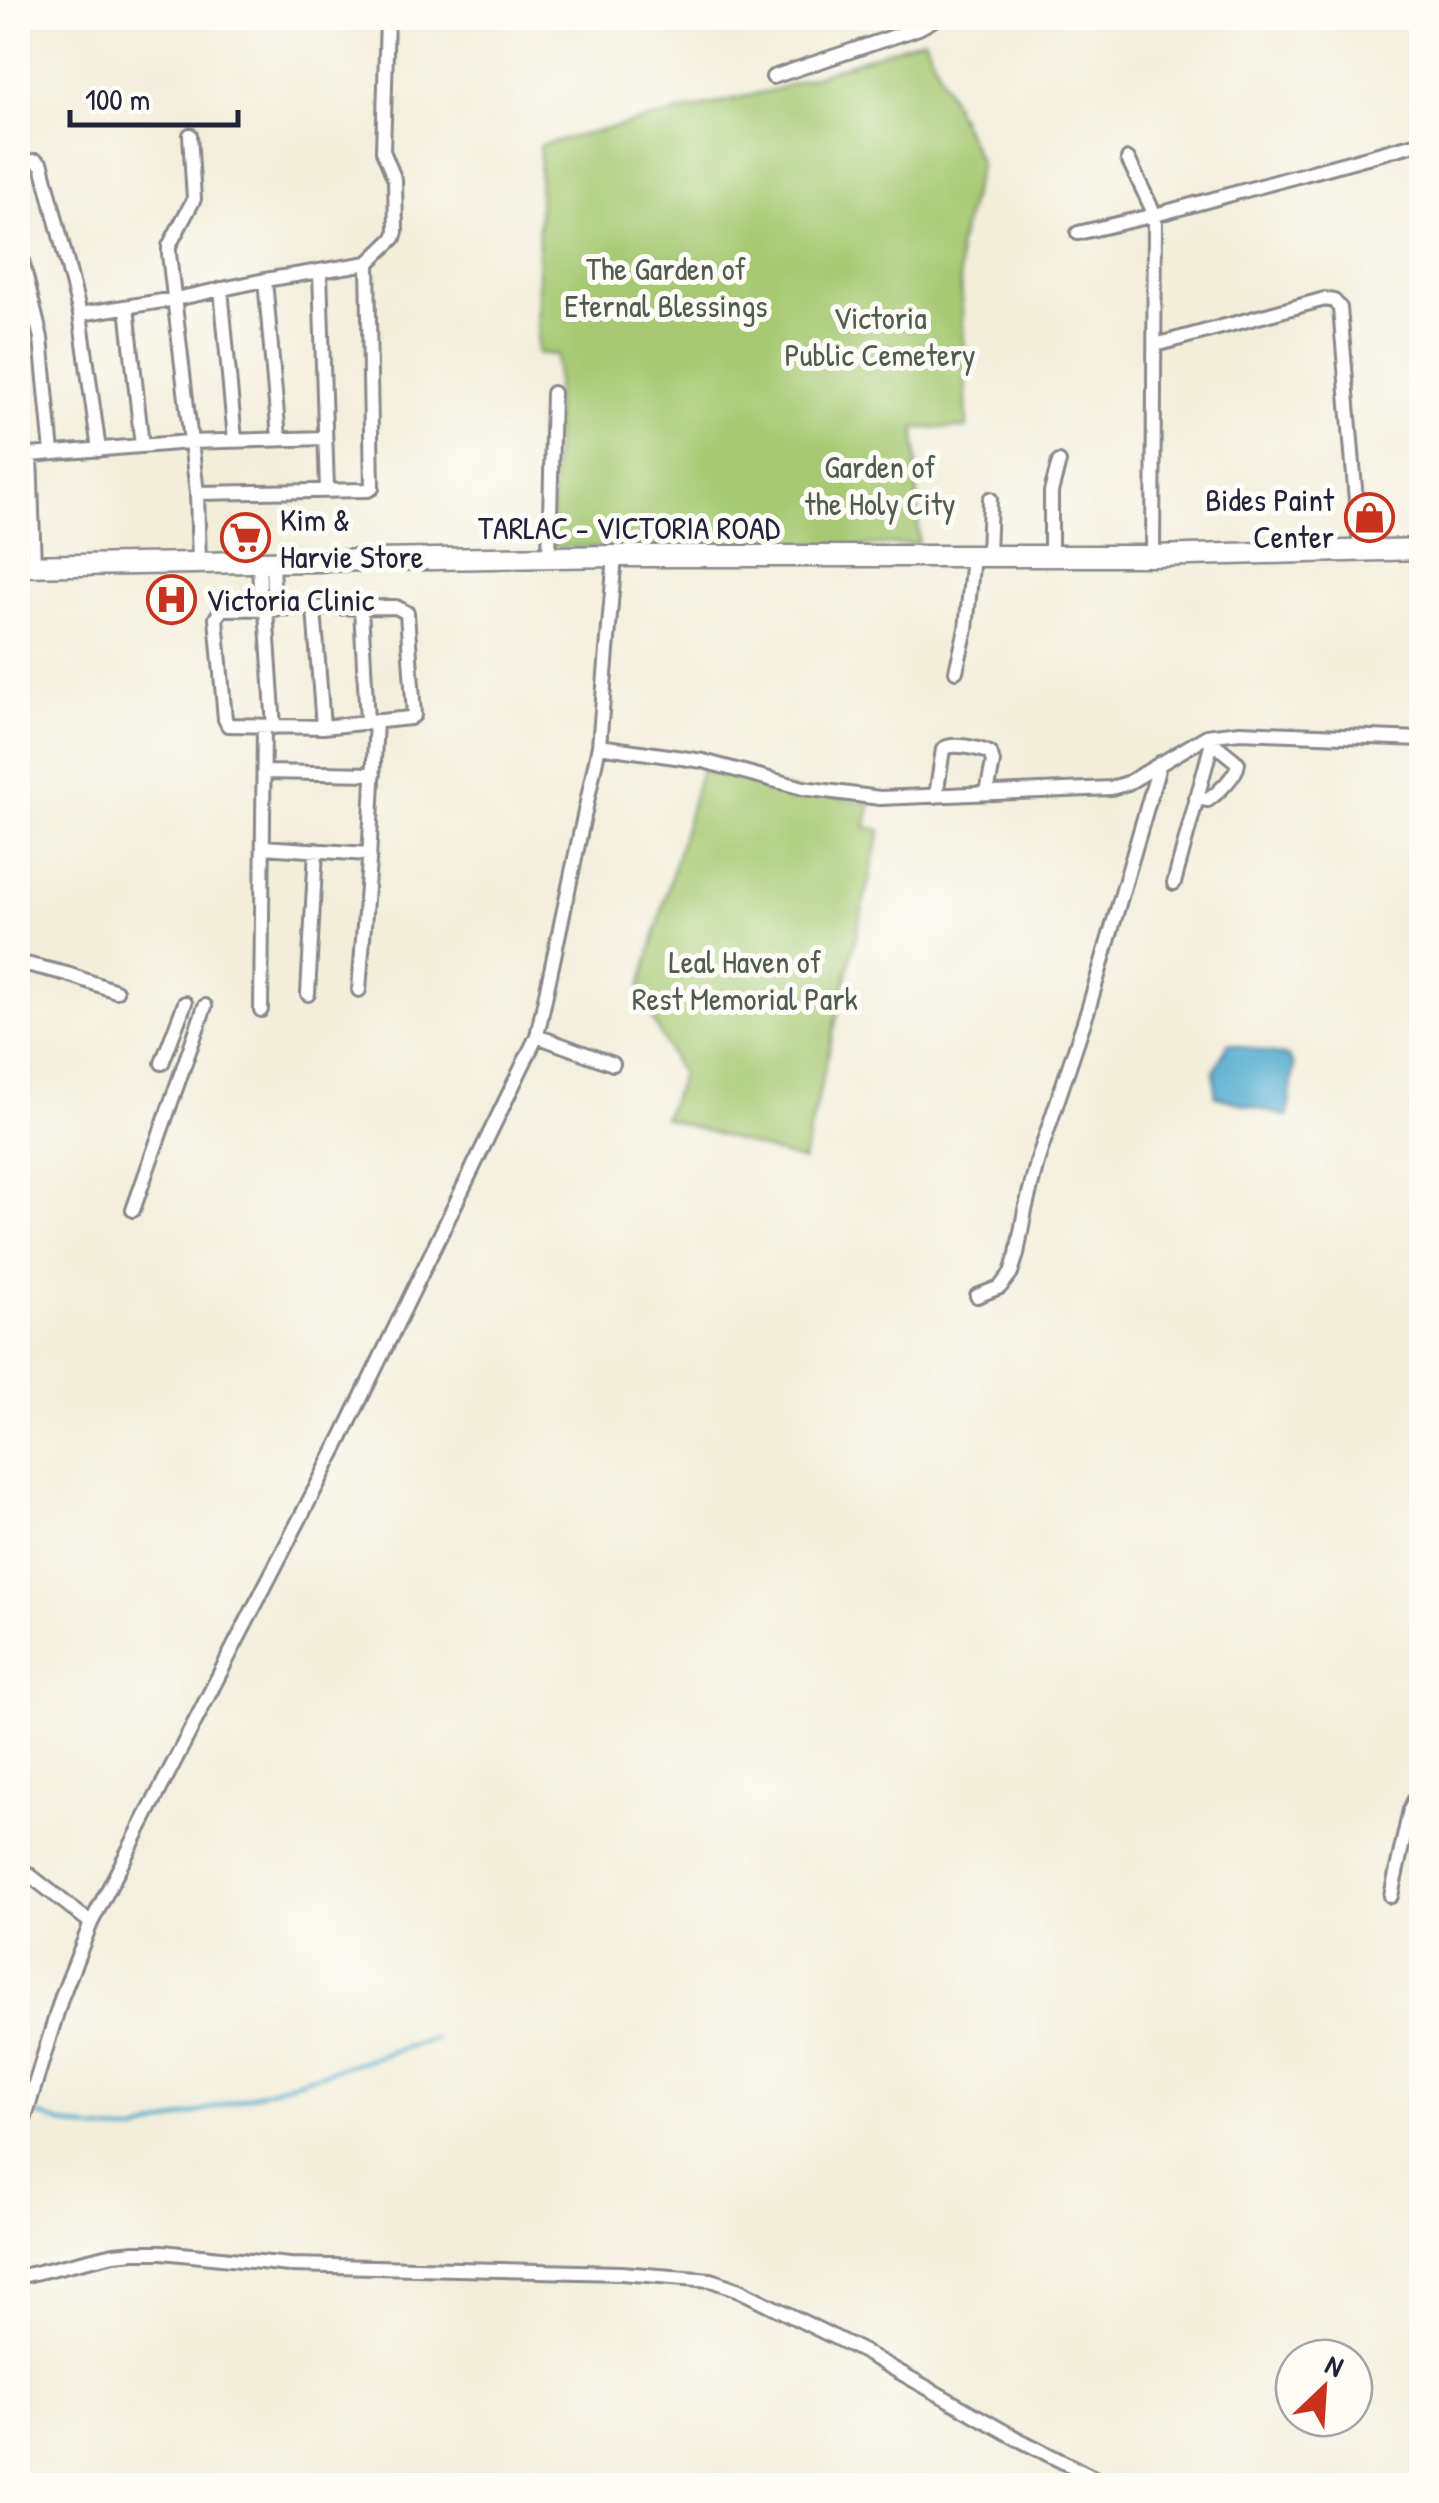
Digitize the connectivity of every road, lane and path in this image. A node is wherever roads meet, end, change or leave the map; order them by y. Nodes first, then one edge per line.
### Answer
1 (387, 18) edge
2 (936, 18) edge
3 (773, 77) dead end
4 (190, 135) dead end
5 (1422, 142) edge
6 (1128, 159) dead end
7 (18, 162) edge
8 (1155, 215) junction
9 (1078, 232) dead end
10 (18, 244) edge
11 (368, 263) junction
12 (320, 271) junction
13 (266, 280) junction
14 (220, 290) junction
15 (174, 299) junction
16 (126, 307) junction
17 (80, 314) junction
18 (1155, 345) junction
19 (553, 393) dead end
20 (279, 438) junction
21 (325, 438) junction
22 (235, 440) junction
23 (189, 442) junction
24 (142, 446) junction
25 (98, 450) junction
26 (52, 454) junction
27 (24, 456) edge
28 (1059, 462) dead end
29 (327, 490) junction
30 (197, 493) junction
31 (990, 499) dead end
32 (24, 503) edge
33 (1422, 549) edge
34 (1360, 550) junction
35 (615, 556) junction
36 (980, 556) junction
37 (1050, 556) junction
38 (1153, 556) junction
39 (549, 558) junction
40 (266, 563) junction
41 (199, 564) junction
42 (26, 566) edge
43 (361, 608) junction
44 (314, 609) junction
45 (267, 610) junction
46 (956, 671) dead end
47 (372, 722) junction
48 (269, 727) junction
49 (323, 727) junction
50 (1213, 739) junction
51 (1422, 739) edge
52 (599, 746) junction
53 (1160, 763) junction
54 (264, 772) junction
55 (374, 774) junction
56 (986, 794) junction
57 (936, 796) junction
58 (1196, 798) junction
59 (263, 847) junction
60 (316, 850) junction
61 (368, 854) junction
62 (1174, 883) dead end
63 (18, 962) edge
64 (116, 990) dead end
65 (359, 990) dead end
66 (308, 994) dead end
67 (185, 1003) dead end
68 (205, 1006) dead end
69 (261, 1010) dead end
70 (537, 1036) junction
71 (162, 1063) dead end
72 (613, 1064) dead end
73 (133, 1210) dead end
74 (977, 1296) dead end
75 (1422, 1795) edge
76 (18, 1866) edge
77 (1391, 1896) dead end
78 (91, 1923) junction
79 (20, 2123) edge
80 (18, 2140) edge
81 (18, 2277) edge
82 (1110, 2486) edge

1 - 11 street
2 - 3 street
4 - 15 street
5 - 8 street
6 - 8 street
7 - 17 street
8 - 9 street
8 - 18 street
10 - 26 street
11 - 12 street
11 - 29 street
12 - 13 street
12 - 21 street
13 - 14 street
13 - 20 street
14 - 15 street
14 - 22 street
15 - 16 street
15 - 23 street
16 - 17 street
16 - 24 street
17 - 25 street
18 - 34 street
18 - 38 street
19 - 39 street
20 - 21 street
20 - 22 street
21 - 29 street
22 - 23 street
23 - 24 street
23 - 30 street
24 - 25 street
25 - 26 street
26 - 27 street
27 - 32 street
28 - 37 street
29 - 30 street
30 - 41 street
31 - 36 street
32 - 42 street
33 - 34 main road, TARLAC - VICTORIA ROAD
34 - 38 main road, TARLAC - VICTORIA ROAD
35 - 36 main road, TARLAC - VICTORIA ROAD
35 - 39 main road, TARLAC - VICTORIA ROAD
35 - 52 street
36 - 37 main road, TARLAC - VICTORIA ROAD
36 - 46 street
37 - 38 main road, TARLAC - VICTORIA ROAD
39 - 40 main road, TARLAC - VICTORIA ROAD
40 - 41 main road, TARLAC - VICTORIA ROAD
40 - 45 street
41 - 42 main road, TARLAC - VICTORIA ROAD
43 - 44 street
43 - 47 street
43 - 47 street
44 - 45 street
44 - 49 street
45 - 48 street
45 - 48 street
47 - 49 street
47 - 55 street
48 - 49 street
48 - 54 street
50 - 51 street
50 - 53 street
50 - 58 street
50 - 58 street
52 - 57 street
52 - 70 street
53 - 56 street
53 - 74 street
54 - 55 street
54 - 59 street
55 - 61 street
56 - 57 street
56 - 57 street
58 - 62 street
59 - 60 street
59 - 69 street
60 - 61 street
60 - 66 street
61 - 65 street
63 - 64 street
67 - 71 street
68 - 73 street
70 - 72 street
70 - 78 street
75 - 77 street
76 - 78 street
78 - 79 street
79 - 80 street
81 - 82 street

